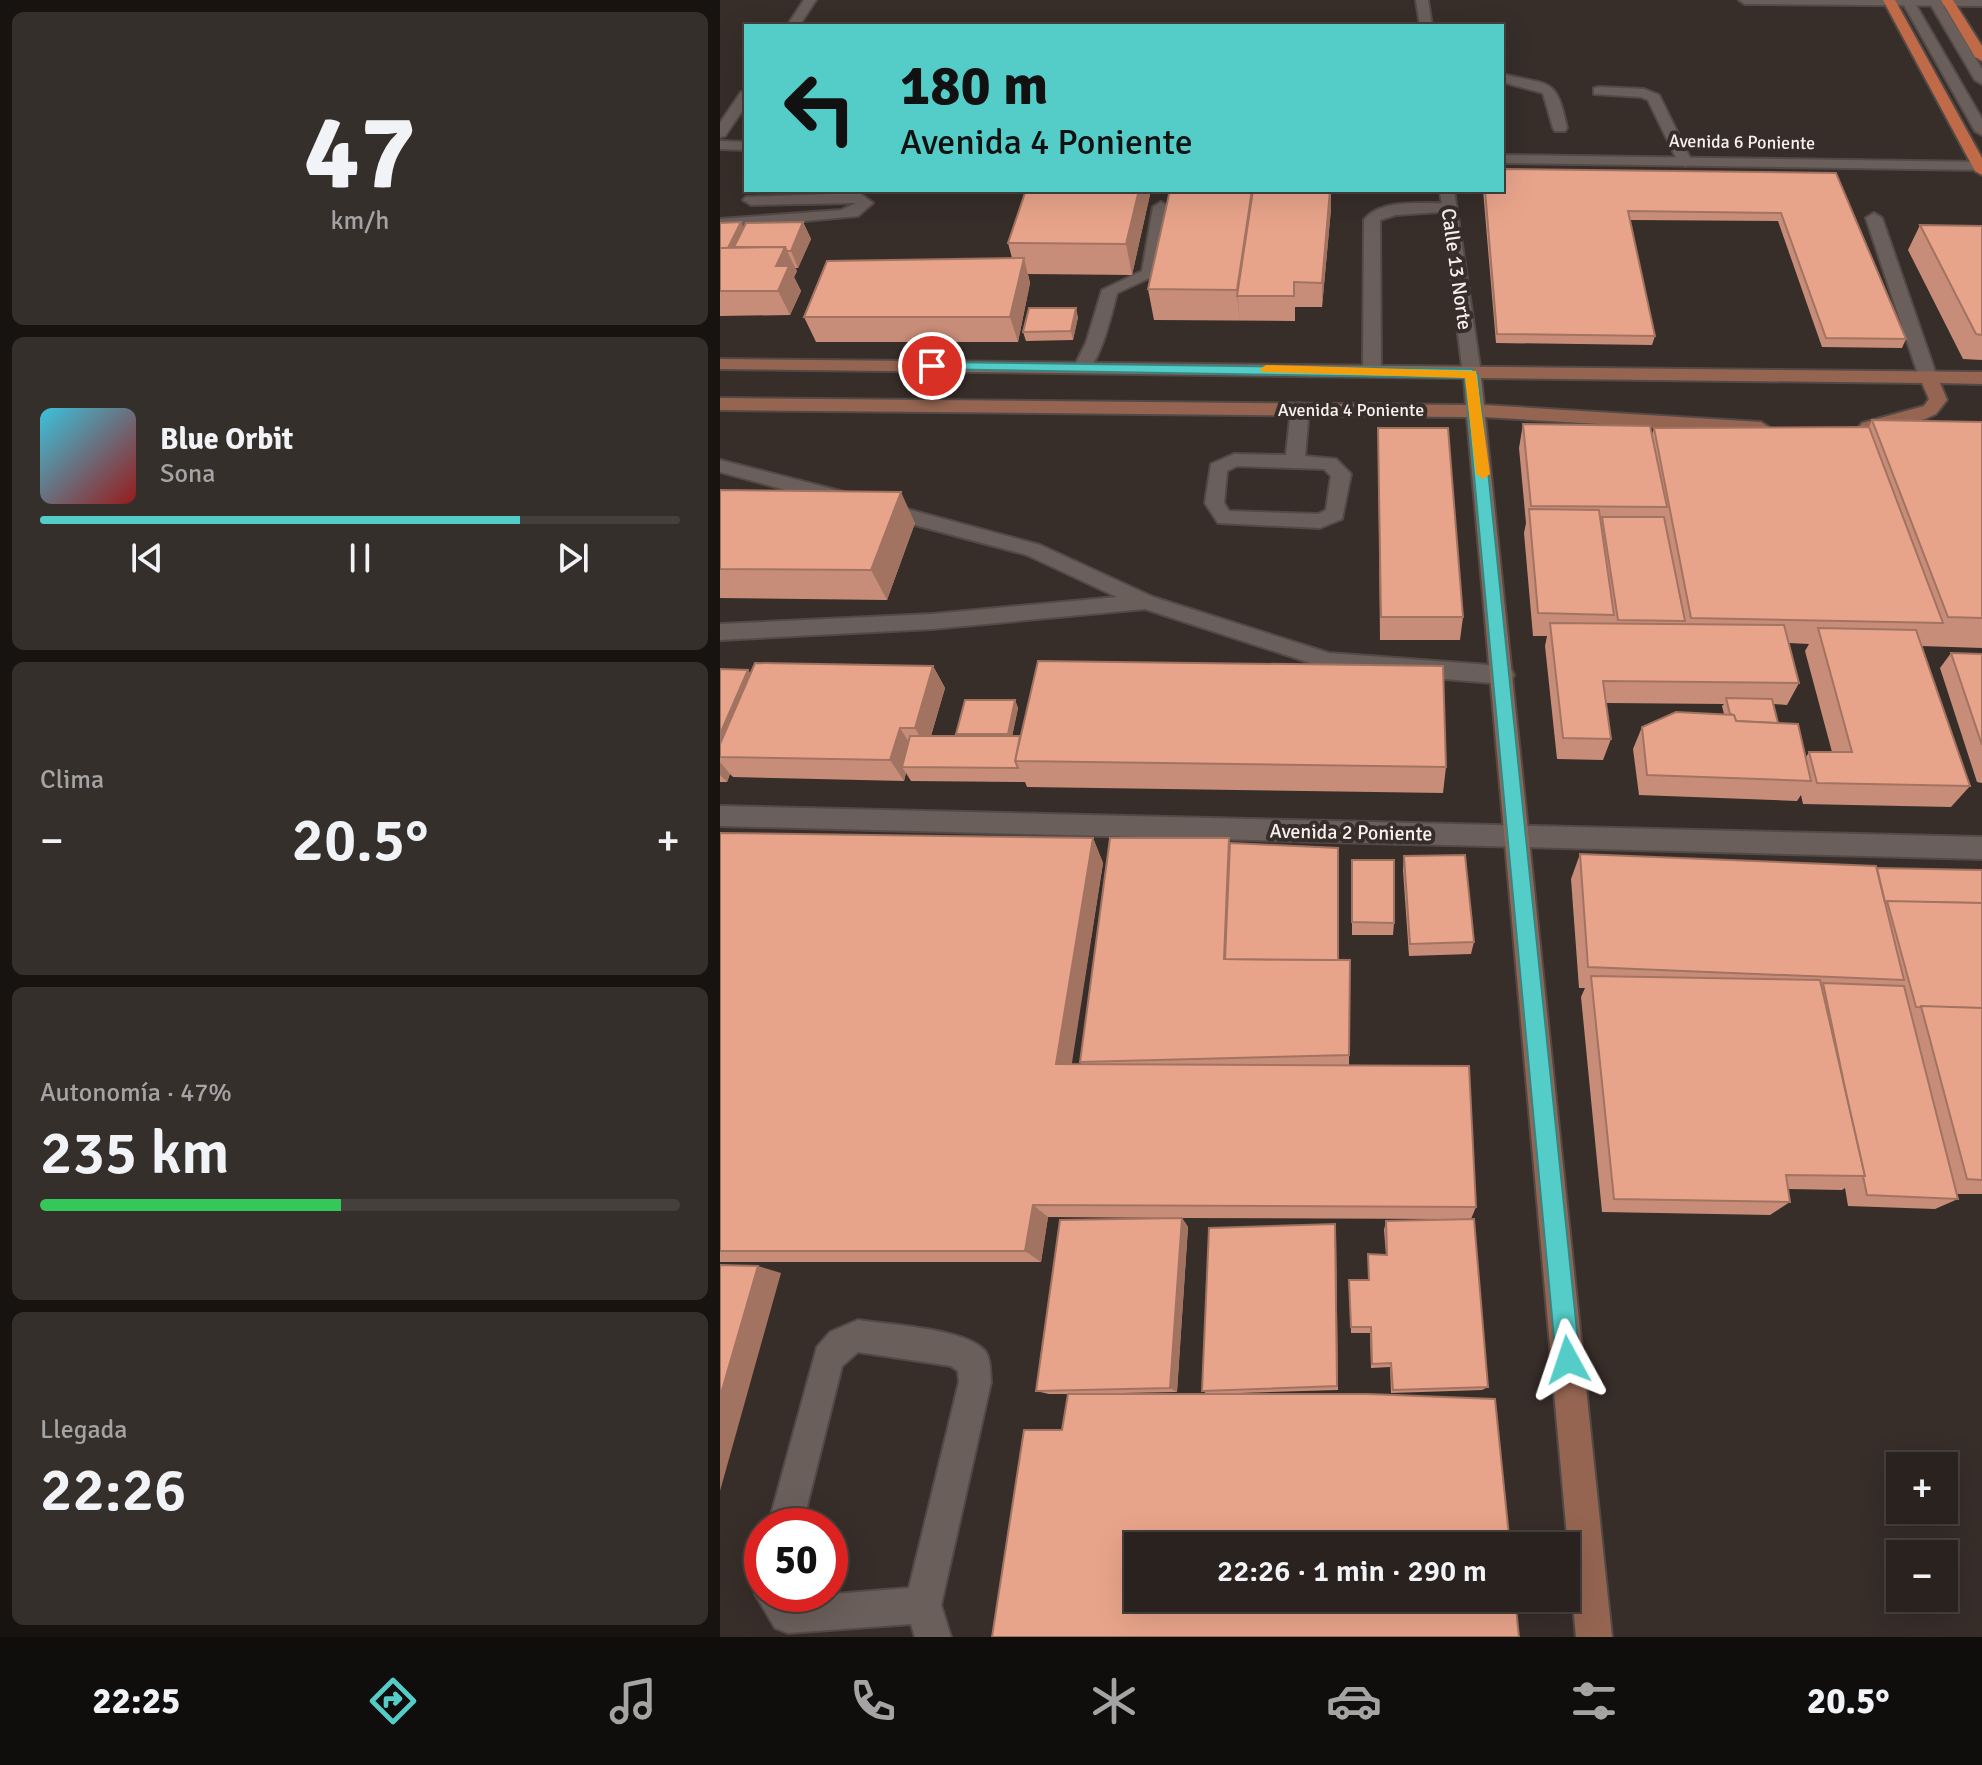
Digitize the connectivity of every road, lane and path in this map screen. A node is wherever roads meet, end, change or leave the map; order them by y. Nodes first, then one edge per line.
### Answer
1 (810, 0) edge
2 (1422, 0) edge
3 (1745, 0) edge
4 (1889, 1) edge
5 (1907, 1) edge
6 (1942, 1) edge
7 (1982, 2) edge
8 (794, 24) edge
9 (1426, 24) edge
10 (1982, 57) edge
11 (1504, 79) edge
12 (1982, 80) edge
13 (1599, 91) dead end
14 (744, 98) edge
15 (1560, 128) dead end
16 (1982, 131) edge
17 (720, 133) edge
18 (720, 145) edge
19 (744, 146) edge
20 (1504, 159) edge
21 (1685, 162) junction
22 (1981, 167) edge
23 (1447, 192) edge
24 (751, 200) dead end
25 (1161, 207) dead end
26 (1449, 208) junction
27 (1874, 218) dead end
28 (720, 224) edge
29 (720, 364) edge
30 (1083, 367) junction
31 (1372, 370) junction
32 (1472, 374) junction
33 (1928, 377) junction
34 (1982, 378) edge
35 (720, 404) edge
36 (1300, 409) junction
37 (1476, 411) junction
38 (1774, 428) edge
39 (1937, 429) edge
40 (1295, 460) junction
41 (720, 466) edge
42 (1146, 602) junction
43 (720, 632) edge
44 (1503, 675) junction
45 (720, 816) edge
46 (1519, 837) junction
47 (1982, 848) edge
48 (790, 1508) edge
49 (786, 1612) edge
50 (928, 1621) edge
51 (1594, 1637) edge

1 - 8 street
2 - 9 street
3 - 4 street
4 - 5 street
4 - 22 main road
5 - 6 street
5 - 16 street
6 - 7 street
6 - 10 main road
6 - 12 street
11 - 15 street
13 - 21 street
14 - 17 street
18 - 19 street
20 - 21 street, Avenida 6 Poniente
21 - 22 street, Avenida 6 Poniente
23 - 26 street, Calle 13 Norte
24 - 28 street
25 - 30 street
26 - 31 street
26 - 32 street, Calle 13 Norte
27 - 33 street
29 - 30 main road, Avenida 4 Poniente
30 - 31 main road, Avenida 4 Poniente
31 - 32 main road, Avenida 4 Poniente
32 - 33 main road, Avenida 4 Poniente
32 - 37 main road, Calle 13 Norte
33 - 34 main road, Avenida 4 Poniente
33 - 39 main road
35 - 36 main road, Avenida 4 Poniente
36 - 37 main road, Avenida 4 Poniente
36 - 40 street
37 - 38 main road, Avenida 4 Poniente
37 - 44 main road, Calle 13 Norte
40 - 40 street
41 - 42 street
42 - 43 street
42 - 44 street
44 - 46 main road, Calle 13 Norte
45 - 46 street, Avenida 2 Poniente
46 - 47 street, Avenida 2 Poniente
46 - 51 main road, Calle 13 Norte
48 - 50 street
49 - 50 street

